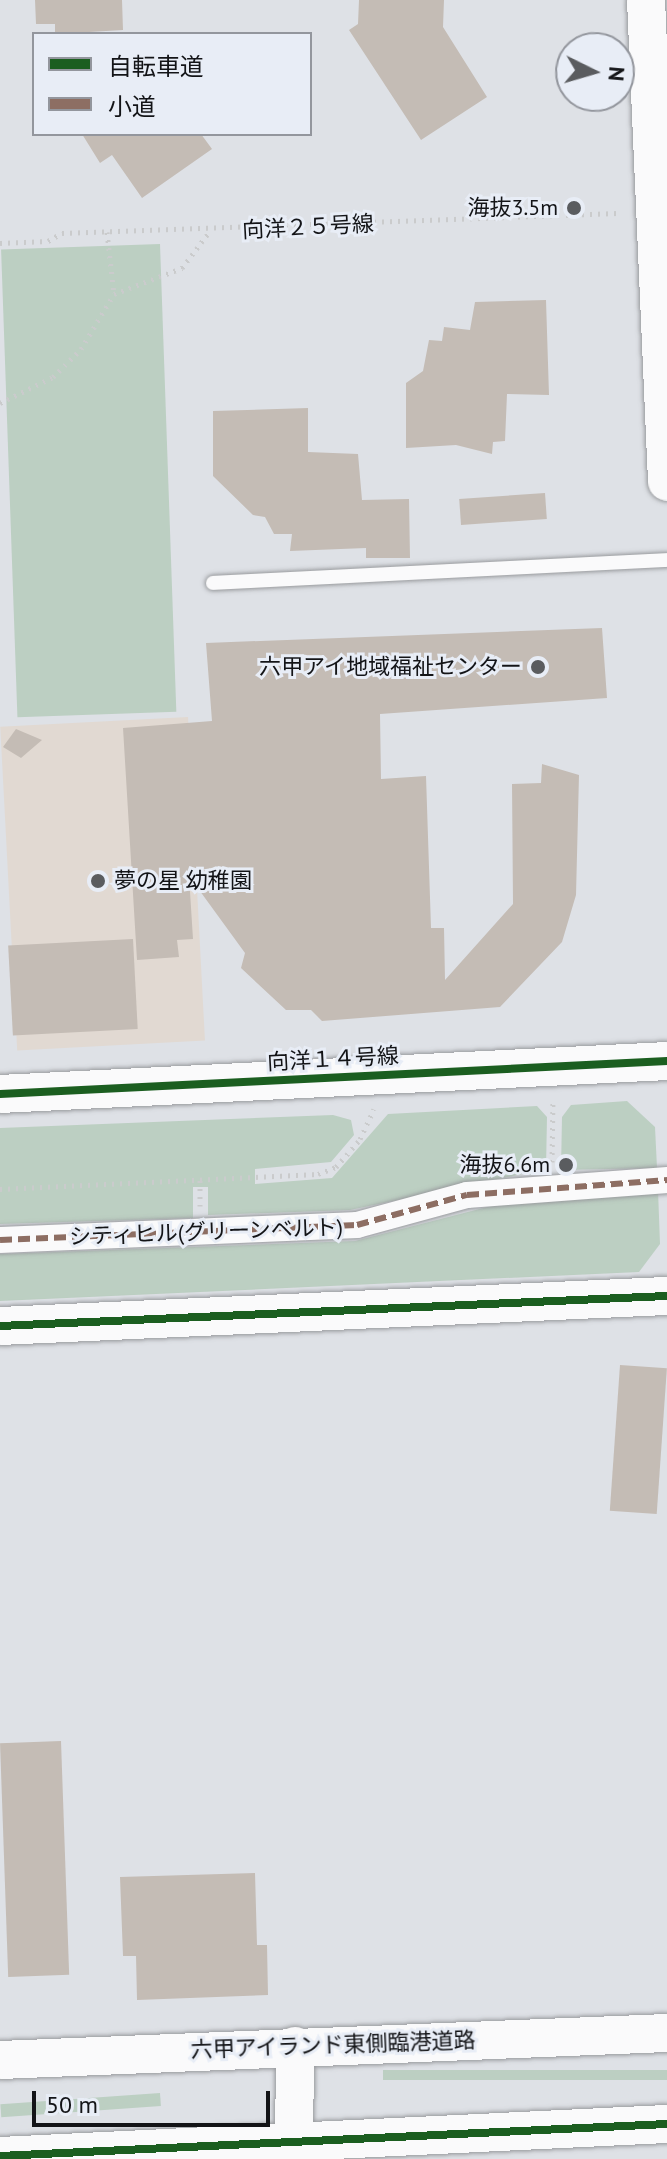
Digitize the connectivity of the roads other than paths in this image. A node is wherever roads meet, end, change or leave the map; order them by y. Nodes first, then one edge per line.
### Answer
1 (646, 0) edge
2 (667, 482) edge
3 (667, 560) edge
4 (213, 583) dead end
5 (667, 1061) edge
6 (0, 1094) edge
7 (658, 1180) edge
8 (0, 1240) edge
9 (667, 1296) edge
10 (0, 1326) edge
11 (667, 2033) edge
12 (295, 2046) junction
13 (0, 2060) edge
14 (667, 2124) edge
15 (296, 2152) edge
16 (0, 2156) edge

1 - 2 street
3 - 4 lane
5 - 6 street, 向洋１４号線
7 - 8 street, シティヒル(グリーンベルト)
9 - 10 street
11 - 12 street, 六甲アイランド東側臨港道路
12 - 13 street, 六甲アイランド東側臨港道路
12 - 15 street
14 - 15 street
15 - 16 street

